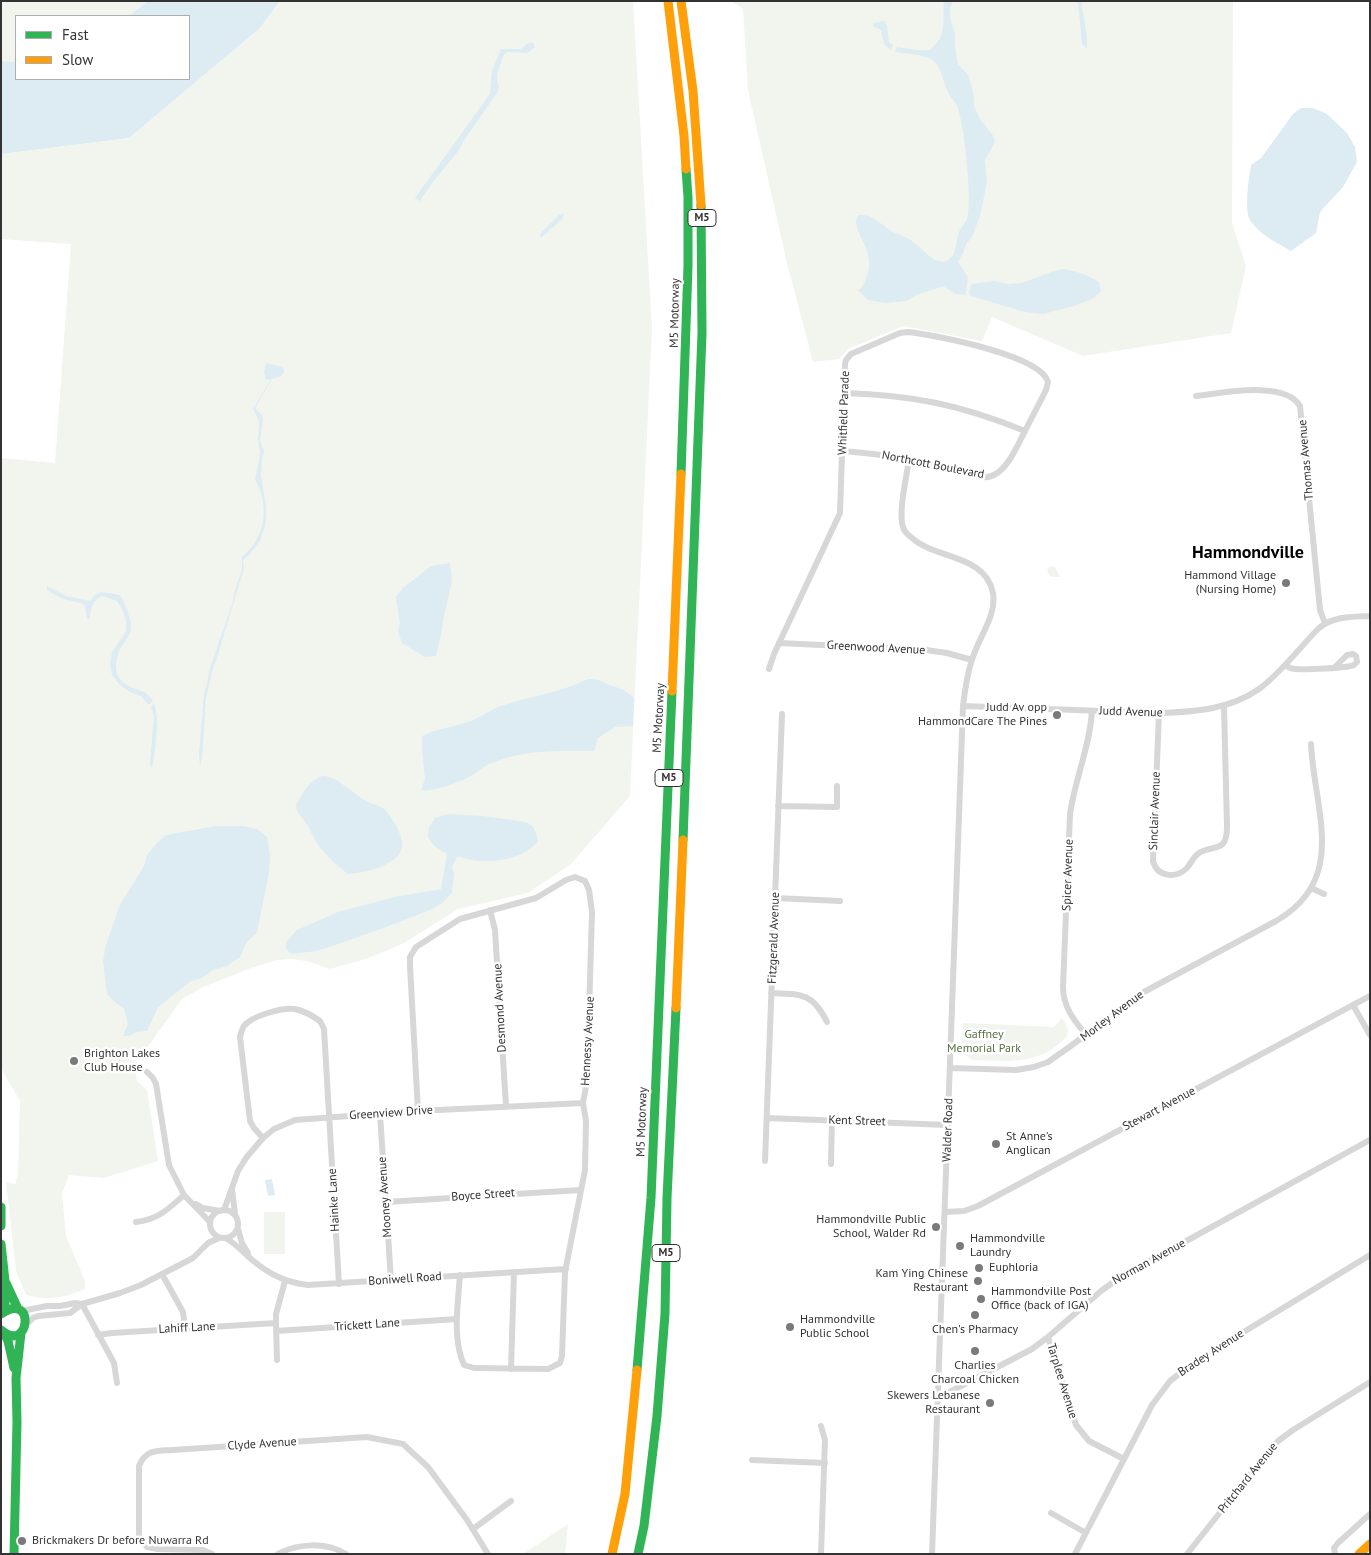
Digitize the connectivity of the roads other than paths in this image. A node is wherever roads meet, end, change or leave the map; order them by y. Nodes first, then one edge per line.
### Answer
1 (668, 1) edge
2 (681, 1) edge
3 (844, 392) junction
4 (1196, 396) dead end
5 (1024, 432) junction
6 (842, 451) junction
7 (909, 459) junction
8 (1370, 616) edge
9 (1325, 623) junction
10 (779, 643) junction
11 (972, 660) junction
12 (1284, 665) junction
13 (1335, 667) dead end
14 (769, 669) dead end
15 (963, 706) junction
16 (1224, 706) junction
17 (1092, 710) junction
18 (1158, 713) junction
19 (782, 714) dead end
20 (1311, 744) dead end
21 (837, 786) dead end
22 (778, 806) junction
23 (1311, 888) junction
24 (1324, 894) dead end
25 (775, 898) junction
26 (840, 901) dead end
27 (490, 910) junction
28 (772, 993) junction
29 (1370, 996) edge
30 (1353, 1005) junction
31 (827, 1022) dead end
32 (1370, 1035) edge
33 (1086, 1036) junction
34 (950, 1068) junction
35 (147, 1072) dead end
36 (583, 1103) junction
37 (506, 1106) junction
38 (418, 1111) junction
39 (380, 1114) junction
40 (329, 1117) junction
41 (767, 1118) junction
42 (832, 1120) junction
43 (948, 1125) junction
44 (263, 1138) junction
45 (1370, 1140) edge
46 (765, 1161) dead end
47 (831, 1164) dead end
48 (232, 1188) junction
49 (581, 1190) junction
50 (184, 1195) junction
51 (386, 1202) junction
52 (192, 1203) junction
53 (1, 1207) edge
54 (222, 1210) junction
55 (944, 1212) junction
56 (234, 1214) junction
57 (136, 1222) dead end
58 (210, 1222) junction
59 (1, 1226) edge
60 (238, 1229) junction
61 (211, 1230) junction
62 (219, 1238) junction
63 (226, 1239) junction
64 (208, 1243) junction
65 (1, 1244) edge
66 (1370, 1255) edge
67 (250, 1258) junction
68 (566, 1269) junction
69 (514, 1272) junction
70 (162, 1274) junction
71 (460, 1275) junction
72 (391, 1280) junction
73 (5, 1281) junction
74 (285, 1281) junction
75 (339, 1284) junction
76 (82, 1304) junction
77 (20, 1310) junction
78 (2, 1313) edge
79 (457, 1320) junction
80 (276, 1323) junction
81 (186, 1328) junction
82 (24, 1329) junction
83 (3, 1331) edge
84 (276, 1331) junction
85 (98, 1335) junction
86 (1048, 1338) junction
87 (278, 1360) dead end
88 (511, 1368) junction
89 (16, 1378) junction
90 (1370, 1382) edge
91 (117, 1383) dead end
92 (938, 1398) junction
93 (821, 1426) dead end
94 (1124, 1459) junction
95 (752, 1460) dead end
96 (825, 1463) junction
97 (511, 1501) dead end
98 (1051, 1513) dead end
99 (1370, 1514) edge
100 (473, 1529) junction
101 (1086, 1533) junction
102 (1370, 1544) edge
103 (14, 1554) edge
104 (212, 1554) edge
105 (278, 1554) edge
106 (346, 1554) edge
107 (488, 1554) edge
108 (612, 1554) edge
109 (638, 1554) edge
110 (822, 1554) edge
111 (932, 1554) edge
112 (1075, 1554) edge
113 (1187, 1554) edge
114 (1335, 1554) edge
115 (1359, 1554) edge

1 - 108 main road, M5 Motorway / M5
2 - 109 main road, M5
3 - 5 street
3 - 5 street, Whitfield Parade
3 - 6 street, Whitfield Parade
4 - 9 street, Thomas Avenue
5 - 7 street, Northcott Boulevard
6 - 7 street, Northcott Boulevard
6 - 10 street, Whitfield Parade
7 - 11 street, Walder Road
8 - 9 street
9 - 12 street, Judd Avenue
10 - 11 street, Greenwood Avenue
10 - 14 street, Whitfield Parade
11 - 15 street, Walder Road
12 - 13 street
12 - 16 street, Judd Avenue
15 - 17 street, Judd Avenue
15 - 34 street, Walder Road
16 - 18 street, Judd Avenue
16 - 18 street, Sinclair Avenue
17 - 18 street, Judd Avenue
17 - 33 street, Spicer Avenue
19 - 22 street, Fitzgerald Avenue
20 - 23 street, Morley Avenue
21 - 22 street
22 - 25 street, Fitzgerald Avenue
23 - 24 street
23 - 33 street, Morley Avenue
25 - 26 street
25 - 28 street, Fitzgerald Avenue
27 - 36 street, Hennessy Avenue
27 - 37 street, Desmond Avenue
27 - 38 street, Hennessy Avenue
28 - 31 street
28 - 41 street, Fitzgerald Avenue
29 - 30 street, Stewart Avenue
30 - 32 street
30 - 55 street, Stewart Avenue
33 - 34 street, Morley Avenue
34 - 43 street, Walder Road
35 - 50 street
36 - 37 street, Greenview Drive
36 - 49 street, Hennessy Avenue
37 - 38 street, Greenview Drive
38 - 39 street, Greenview Drive
39 - 40 street, Greenview Drive
39 - 51 street, Mooney Avenue
40 - 44 street, Greenview Drive
40 - 44 street, Hainke Lane
40 - 75 street, Hainke Lane
41 - 42 street, Kent Street
41 - 46 street, Fitzgerald Avenue
42 - 43 street, Kent Street
42 - 47 street
43 - 55 street, Walder Road
44 - 48 street, Greenview Drive
45 - 86 street, Norman Avenue
48 - 54 street, Greenview Drive
48 - 56 street, Greenview Drive
49 - 51 street, Boyce Street
49 - 68 street, Hennessy Avenue
50 - 52 street
50 - 57 street
51 - 72 street, Mooney Avenue
52 - 54 street
52 - 58 street
53 - 59 main road
54 - 56 street
54 - 58 street
55 - 92 street, Walder Road
56 - 60 street
58 - 61 street
60 - 63 street
60 - 67 street
61 - 62 street
61 - 64 street
62 - 63 street
62 - 64 street
63 - 67 street, Boniwell Road
64 - 70 street
65 - 73 main road
66 - 94 street, Bradey Avenue
67 - 74 street, Boniwell Road
68 - 69 street, Boniwell Road
68 - 88 street, Hennessy Avenue
69 - 71 street, Boniwell Road
69 - 88 street
70 - 76 street
70 - 81 street
71 - 72 street, Boniwell Road
71 - 79 street, Hennessy Avenue
72 - 75 street, Boniwell Road
73 - 77 main road
73 - 78 main road
74 - 75 street, Boniwell Road
74 - 80 street
76 - 77 street
76 - 82 street
76 - 85 street
77 - 78 main road
77 - 82 main road
79 - 84 street, Trickett Lane
79 - 88 street, Hennessy Avenue
80 - 81 street, Lahiff Lane
80 - 84 street
81 - 85 street, Lahiff Lane
82 - 83 main road
82 - 89 main road
83 - 89 main road
84 - 87 street
85 - 91 street
86 - 92 street, Norman Avenue
86 - 94 street, Tarplee Avenue
89 - 103 main road
90 - 113 street, Pritchard Avenue
92 - 111 street, Walder Road
93 - 96 street
94 - 101 street, Bradey Avenue
95 - 96 street
96 - 110 street
97 - 100 street
98 - 101 street
99 - 114 street
100 - 104 street, Clyde Avenue
100 - 107 street, Clyde Avenue
101 - 112 street, Bradey Avenue
102 - 115 main road
105 - 106 street

